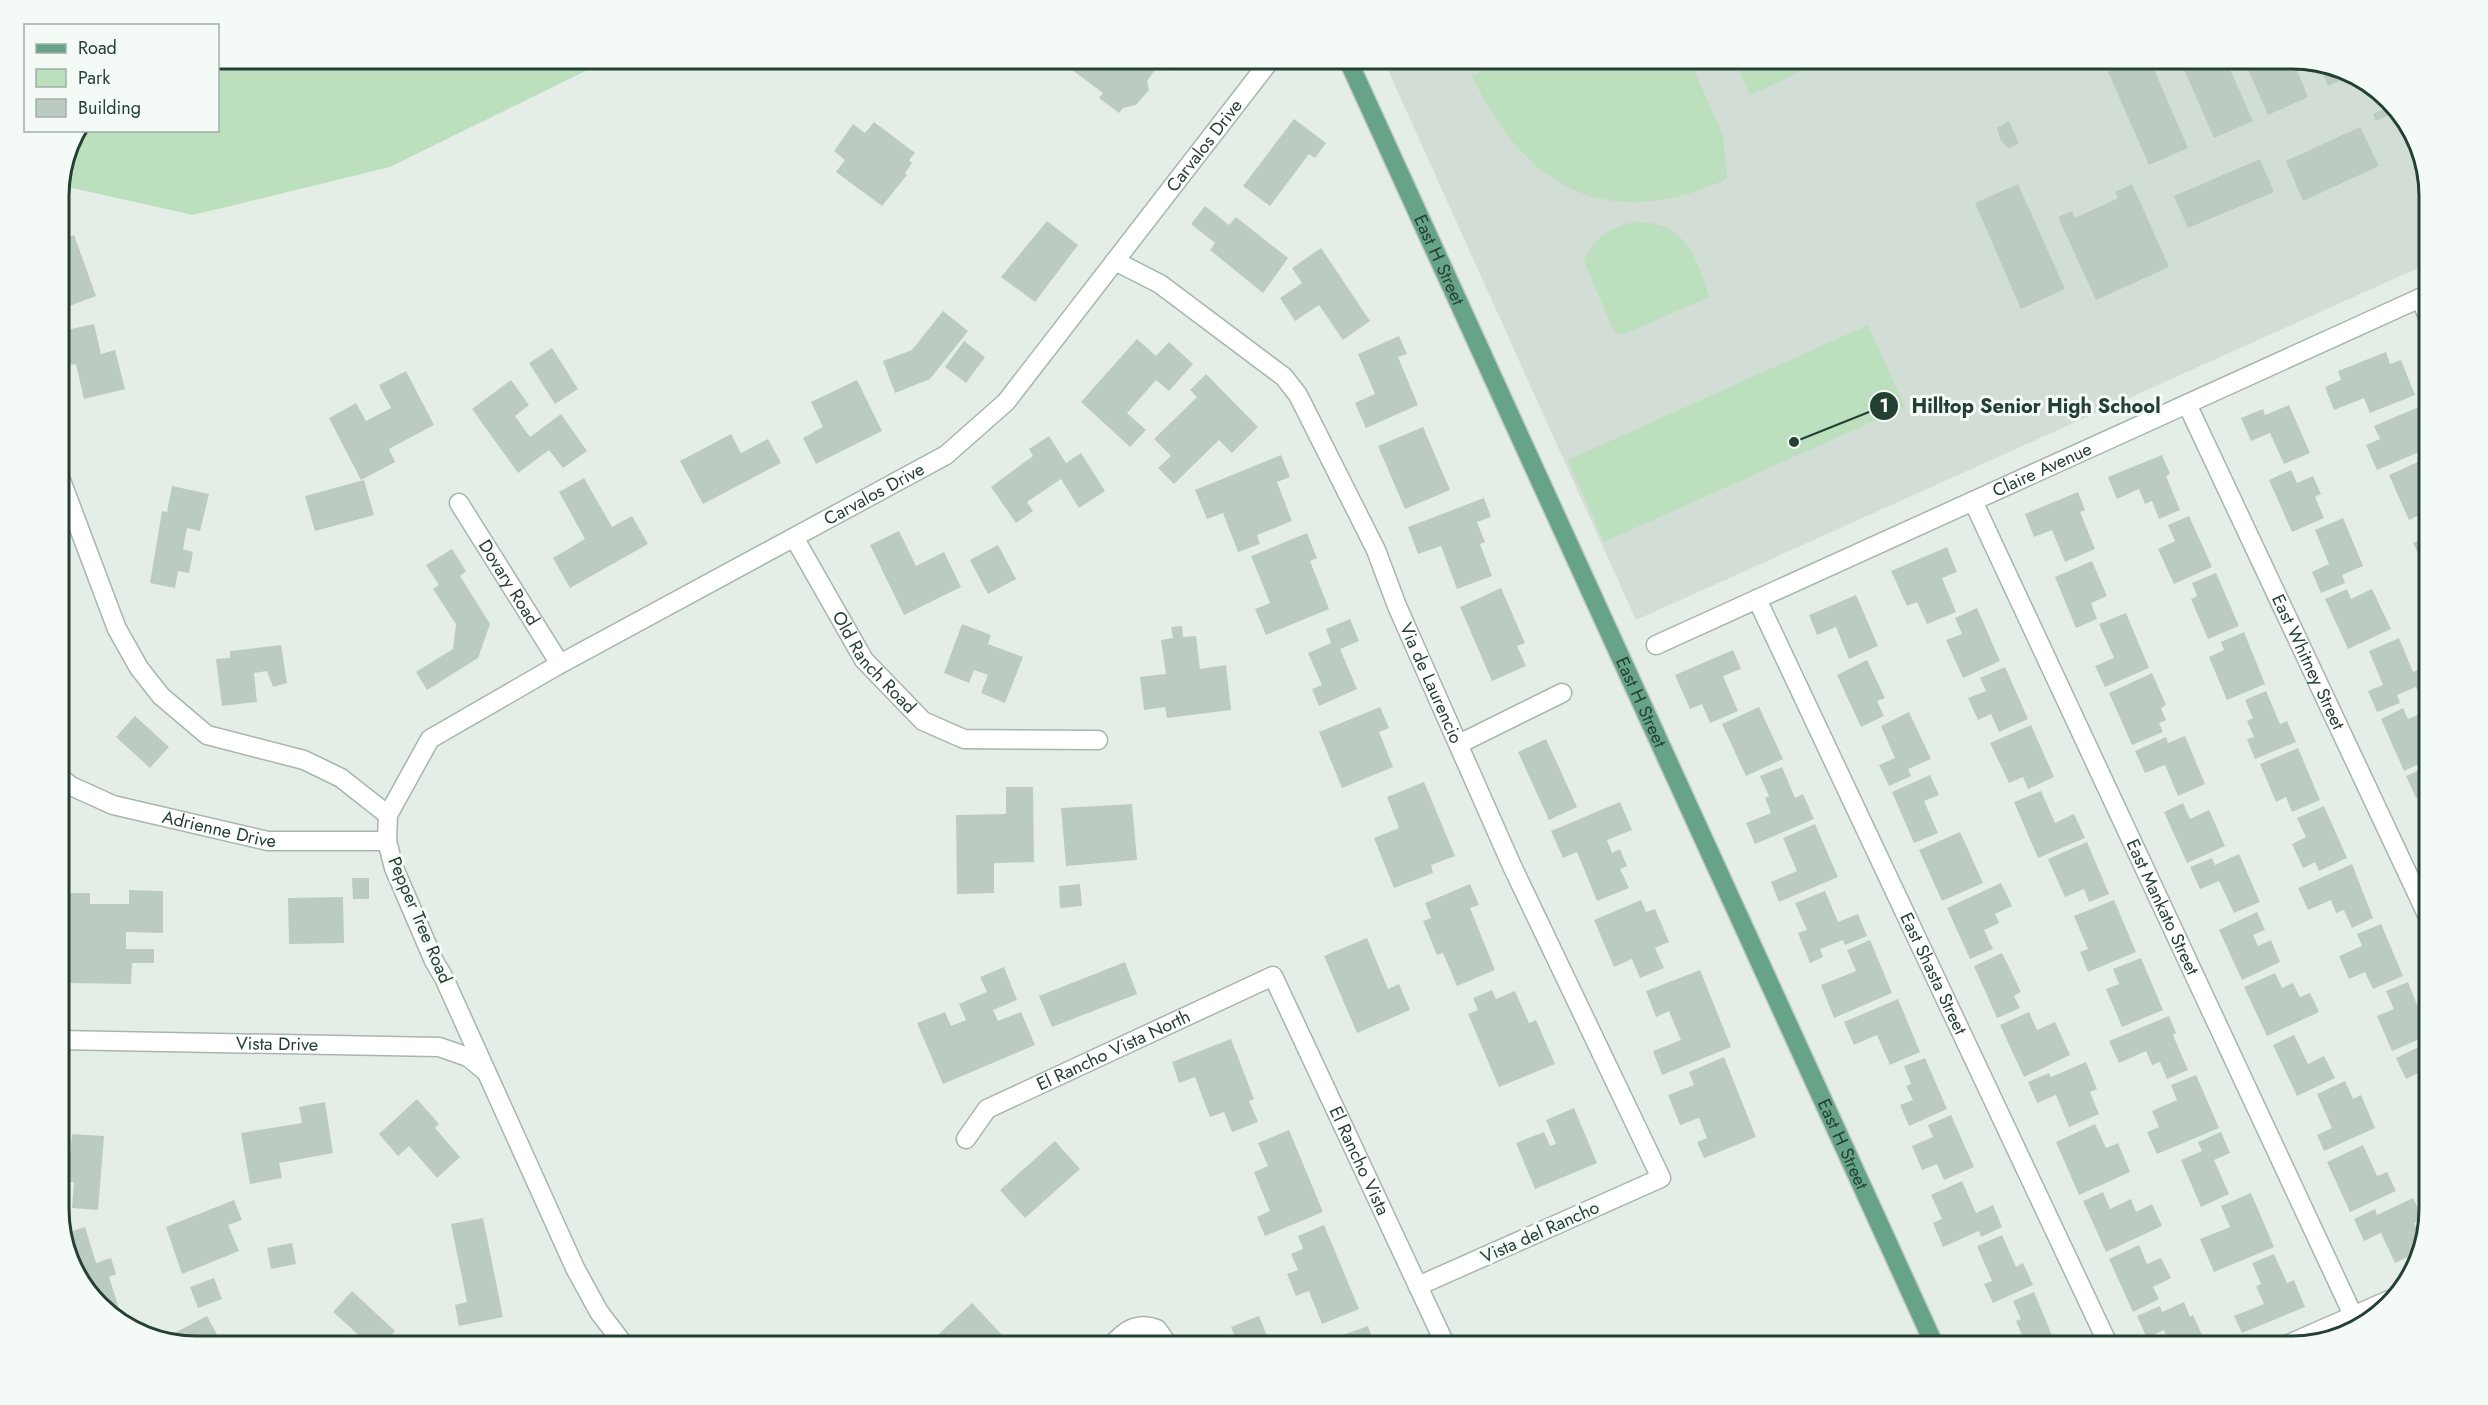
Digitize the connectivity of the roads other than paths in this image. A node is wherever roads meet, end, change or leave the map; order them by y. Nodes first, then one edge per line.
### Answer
1 (1263, 69) edge
2 (1352, 69) edge
3 (1115, 261) junction
4 (2419, 299) edge
5 (2187, 404) junction
6 (1973, 501) junction
7 (69, 502) edge
8 (459, 503) dead end
9 (795, 539) junction
10 (1757, 599) junction
11 (1656, 645) dead end
12 (560, 664) junction
13 (1562, 693) dead end
14 (1098, 740) dead end
15 (1459, 744) junction
16 (69, 784) edge
17 (388, 815) junction
18 (387, 841) junction
19 (2419, 898) edge
20 (1273, 976) joint
21 (69, 1040) edge
22 (488, 1074) junction
23 (966, 1139) dead end
24 (1661, 1178) joint
25 (1418, 1286) junction
26 (2374, 1306) edge
27 (2353, 1315) junction
28 (2310, 1335) edge
29 (617, 1336) edge
30 (1122, 1336) edge
31 (1162, 1336) edge
32 (1441, 1336) edge
33 (1930, 1336) edge
34 (2104, 1336) edge

1 - 3 street, Carvalos Drive
2 - 33 main road, East H Street
3 - 9 street, Carvalos Drive
3 - 15 street, Via de Laurencio
4 - 5 street, Claire Avenue
5 - 6 street, Claire Avenue
5 - 19 street, East Whitney Street
6 - 10 street, Claire Avenue
6 - 27 street, East Mankato Street
7 - 17 street
8 - 12 street, Dovary Road
9 - 12 street, Carvalos Drive
9 - 14 street, Old Ranch Road
10 - 11 street, Claire Avenue
10 - 34 street, East Shasta Street
12 - 17 street, Carvalos Drive
13 - 15 street
15 - 24 street, Via de Laurencio
16 - 18 street, Adrienne Drive
17 - 18 street, Pepper Tree Road
18 - 22 street, Pepper Tree Road
20 - 23 street, El Rancho Vista North
20 - 25 street, El Rancho Vista
21 - 22 street, Vista Drive
22 - 29 street, Pepper Tree Road
24 - 25 street, Vista del Rancho
25 - 32 street, El Rancho Vista
26 - 27 street
27 - 28 street
30 - 31 street

